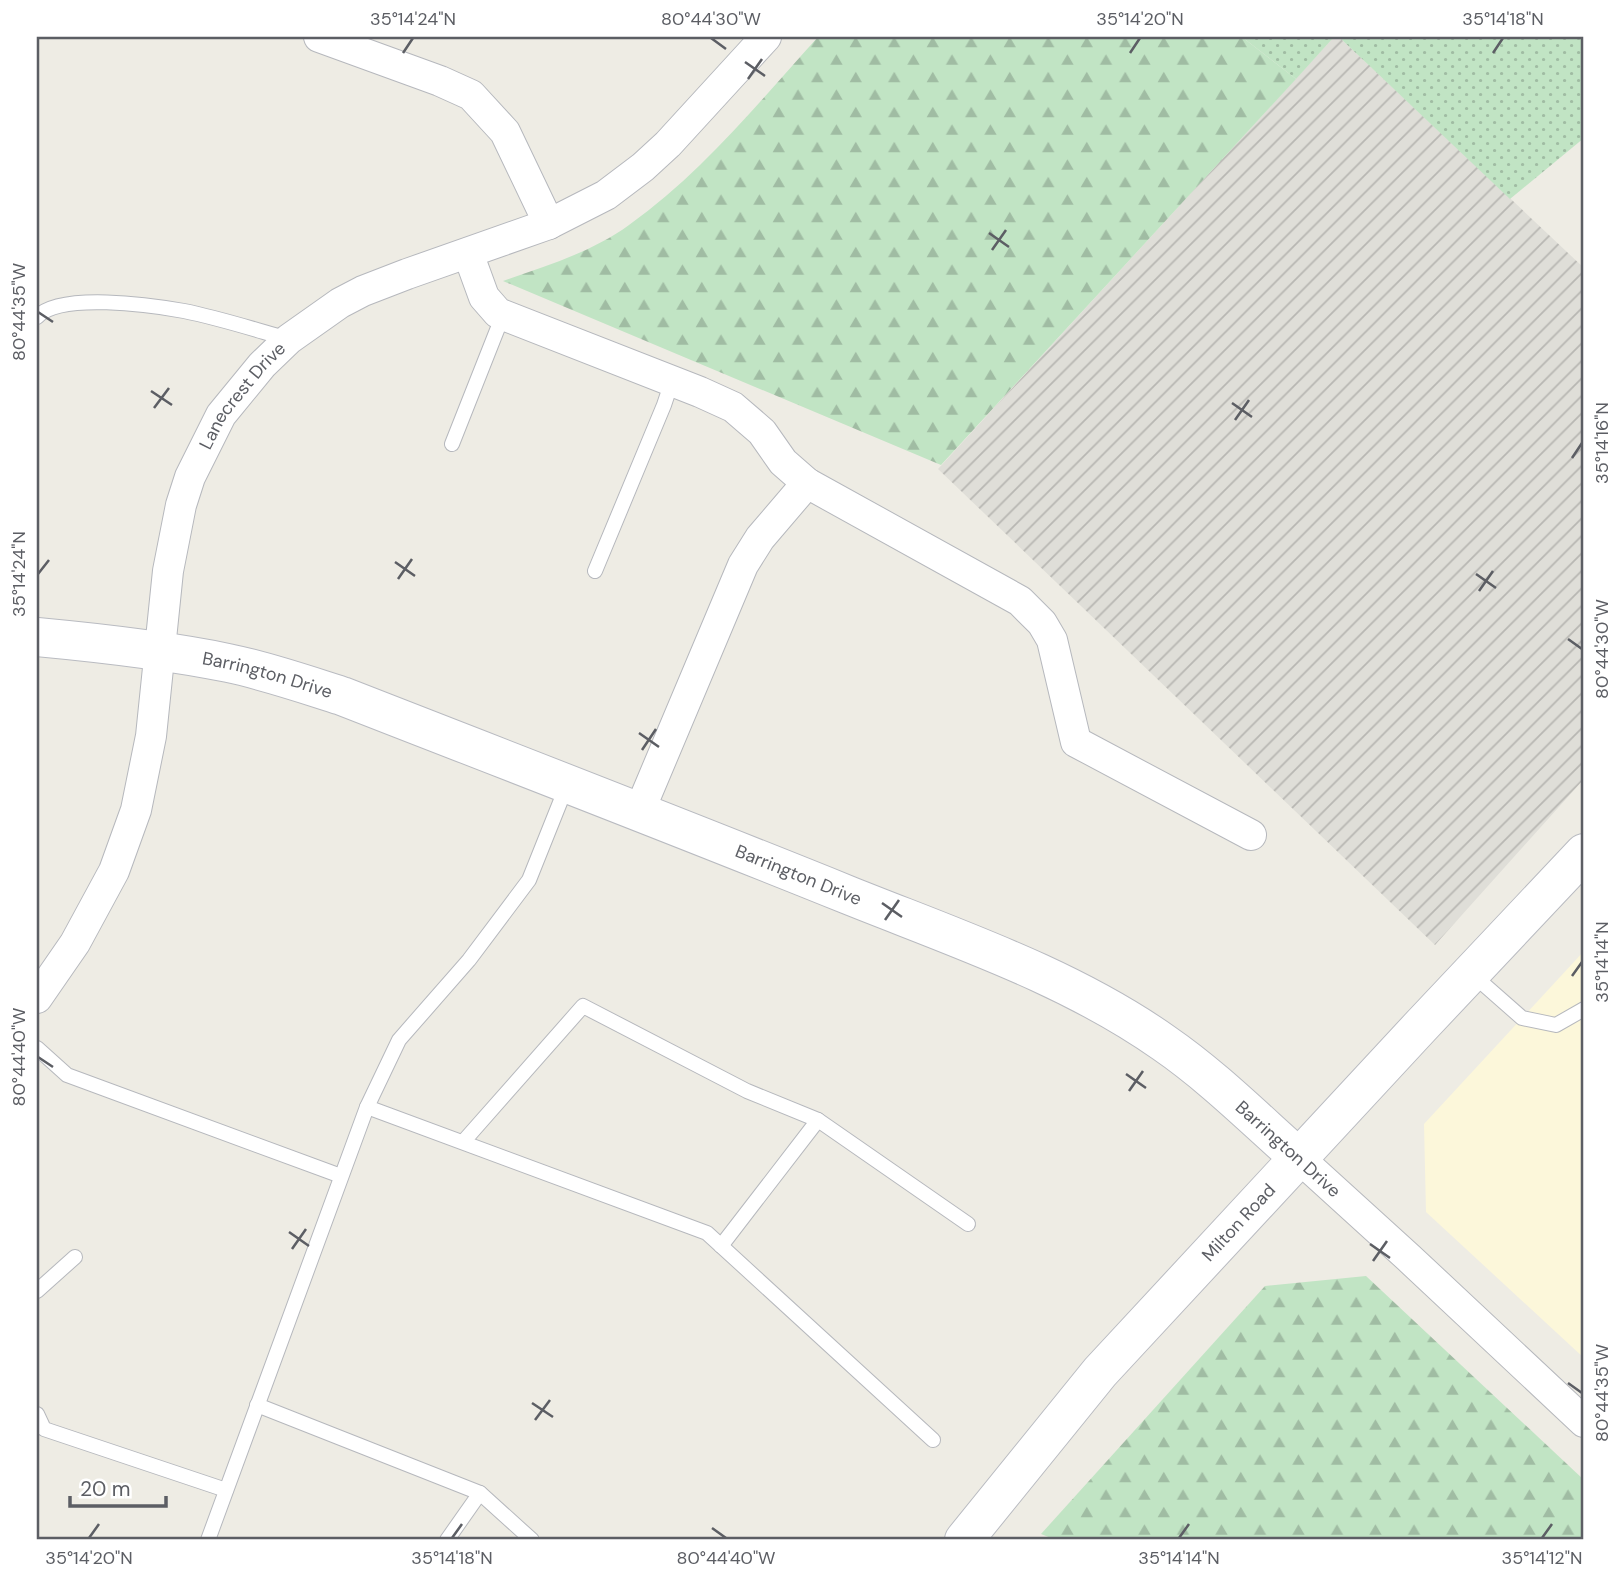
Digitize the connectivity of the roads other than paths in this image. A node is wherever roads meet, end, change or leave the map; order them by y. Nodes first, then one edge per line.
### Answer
1 (319, 37) edge
2 (766, 37) edge
3 (549, 224) junction
4 (468, 253) junction
5 (503, 315) junction
6 (37, 317) edge
7 (289, 339) junction
8 (672, 381) junction
9 (452, 444) dead end
10 (807, 483) junction
11 (595, 571) dead end
12 (37, 637) edge
13 (160, 651) junction
14 (567, 784) junction
15 (639, 812) junction
16 (1251, 835) dead end
17 (1584, 853) edge
18 (1471, 973) junction
19 (37, 998) edge
20 (1584, 1009) edge
21 (37, 1048) edge
22 (367, 1107) junction
23 (818, 1120) junction
24 (463, 1142) junction
25 (1299, 1158) junction
26 (341, 1176) junction
27 (968, 1224) dead end
28 (721, 1246) junction
29 (75, 1257) dead end
30 (37, 1291) edge
31 (257, 1405) junction
32 (37, 1414) edge
33 (1582, 1415) edge
34 (933, 1440) dead end
35 (226, 1490) junction
36 (480, 1493) junction
37 (208, 1540) edge
38 (447, 1540) edge
39 (532, 1540) edge
40 (964, 1540) edge

1 - 3 street
2 - 3 street, Lanecrest Drive
3 - 4 street, Lanecrest Drive
4 - 5 street
4 - 7 street, Lanecrest Drive
5 - 8 street
5 - 9 lane
6 - 7 lane
7 - 13 street, Lanecrest Drive
8 - 10 street
8 - 11 lane
10 - 15 street
10 - 16 street
12 - 13 street, Barrington Drive
13 - 14 street, Barrington Drive
13 - 19 street, Lanecrest Drive
14 - 15 street, Barrington Drive
14 - 22 lane
15 - 25 street, Barrington Drive
17 - 18 street, Milton Road
18 - 20 lane
18 - 25 street, Milton Road
21 - 26 lane
22 - 24 lane
22 - 26 lane
23 - 24 lane
23 - 27 lane
23 - 28 lane
24 - 28 lane
25 - 33 street, Barrington Drive
25 - 40 street, Milton Road
26 - 31 lane
28 - 34 lane
29 - 30 lane
31 - 35 lane
31 - 36 lane
32 - 35 lane
35 - 37 lane
36 - 38 lane
36 - 39 lane

